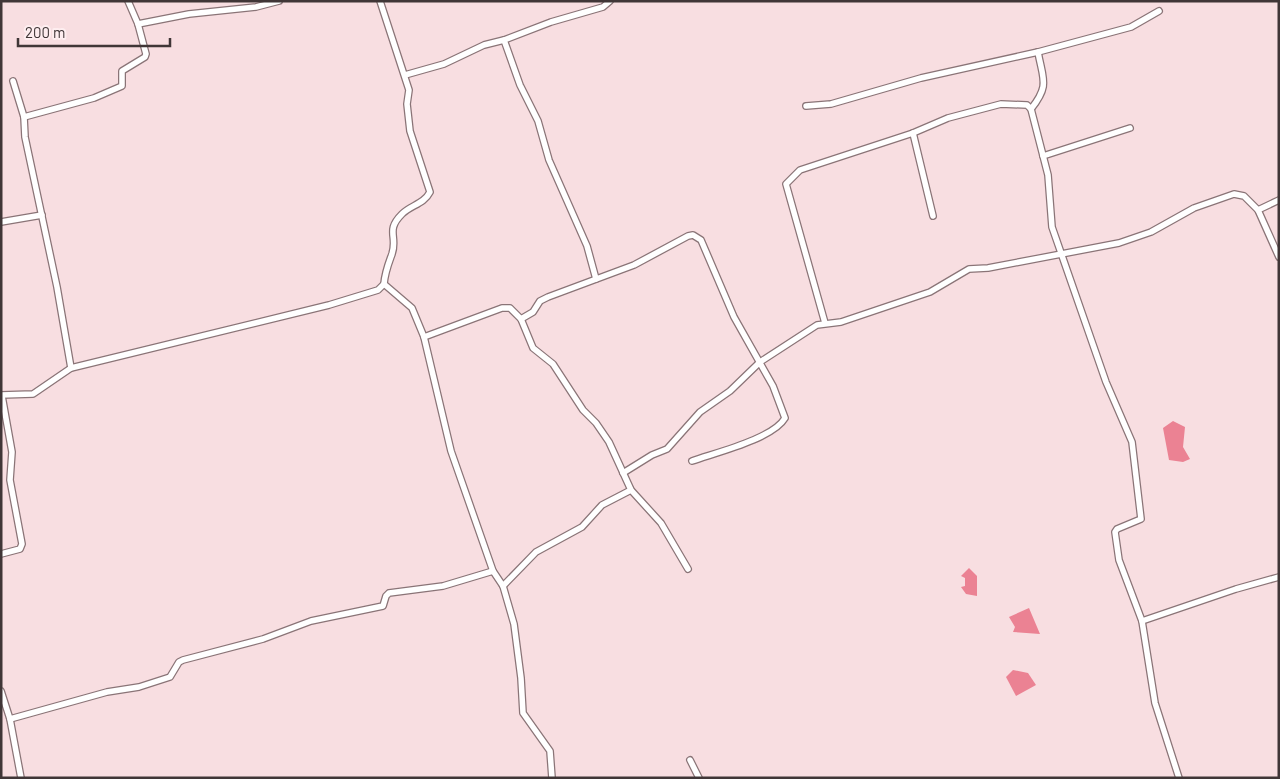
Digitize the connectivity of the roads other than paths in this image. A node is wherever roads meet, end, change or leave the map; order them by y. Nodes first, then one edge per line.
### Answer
1 (128, 1) edge
2 (279, 1) edge
3 (380, 1) edge
4 (610, 1) edge
5 (1159, 11) dead end
6 (138, 24) junction
7 (504, 40) junction
8 (1038, 52) junction
9 (405, 75) junction
10 (13, 81) dead end
11 (806, 106) dead end
12 (1030, 109) junction
13 (24, 117) junction
14 (1130, 128) dead end
15 (913, 133) junction
16 (1043, 156) junction
17 (1279, 200) edge
18 (1258, 210) junction
19 (42, 215) junction
20 (933, 216) dead end
21 (1, 222) edge
22 (1062, 253) junction
23 (1279, 256) edge
24 (596, 279) junction
25 (384, 284) junction
26 (521, 319) junction
27 (825, 323) junction
28 (424, 337) junction
29 (760, 362) junction
30 (71, 368) junction
31 (2, 396) edge
32 (692, 461) dead end
33 (623, 473) junction
34 (631, 490) junction
35 (1, 554) edge
36 (688, 568) dead end
37 (493, 571) junction
38 (1279, 577) edge
39 (503, 586) junction
40 (1142, 621) junction
41 (1, 691) edge
42 (10, 719) junction
43 (690, 760) dead end
44 (21, 778) edge
45 (552, 778) edge
46 (698, 778) edge
47 (1179, 778) edge

1 - 6 street
2 - 6 street
3 - 9 street
4 - 7 street
5 - 8 street
6 - 13 street
7 - 9 street
7 - 24 street
8 - 11 street
8 - 12 street
9 - 25 street
10 - 13 street
12 - 15 street
12 - 16 street
13 - 19 street
14 - 16 street
15 - 20 street
15 - 27 street
16 - 22 street
17 - 18 street
18 - 22 street
18 - 23 street
19 - 21 street
19 - 30 street
22 - 27 street
22 - 40 street
24 - 26 street
24 - 29 street
25 - 28 street
25 - 30 street
26 - 28 street
26 - 33 street
27 - 29 street
28 - 37 street
29 - 32 street
29 - 33 street
30 - 31 street
31 - 35 street
33 - 34 street
34 - 36 street
34 - 39 street
37 - 39 street
37 - 42 street
38 - 40 street
39 - 45 street
40 - 47 street
41 - 42 street
42 - 44 street
43 - 46 street

